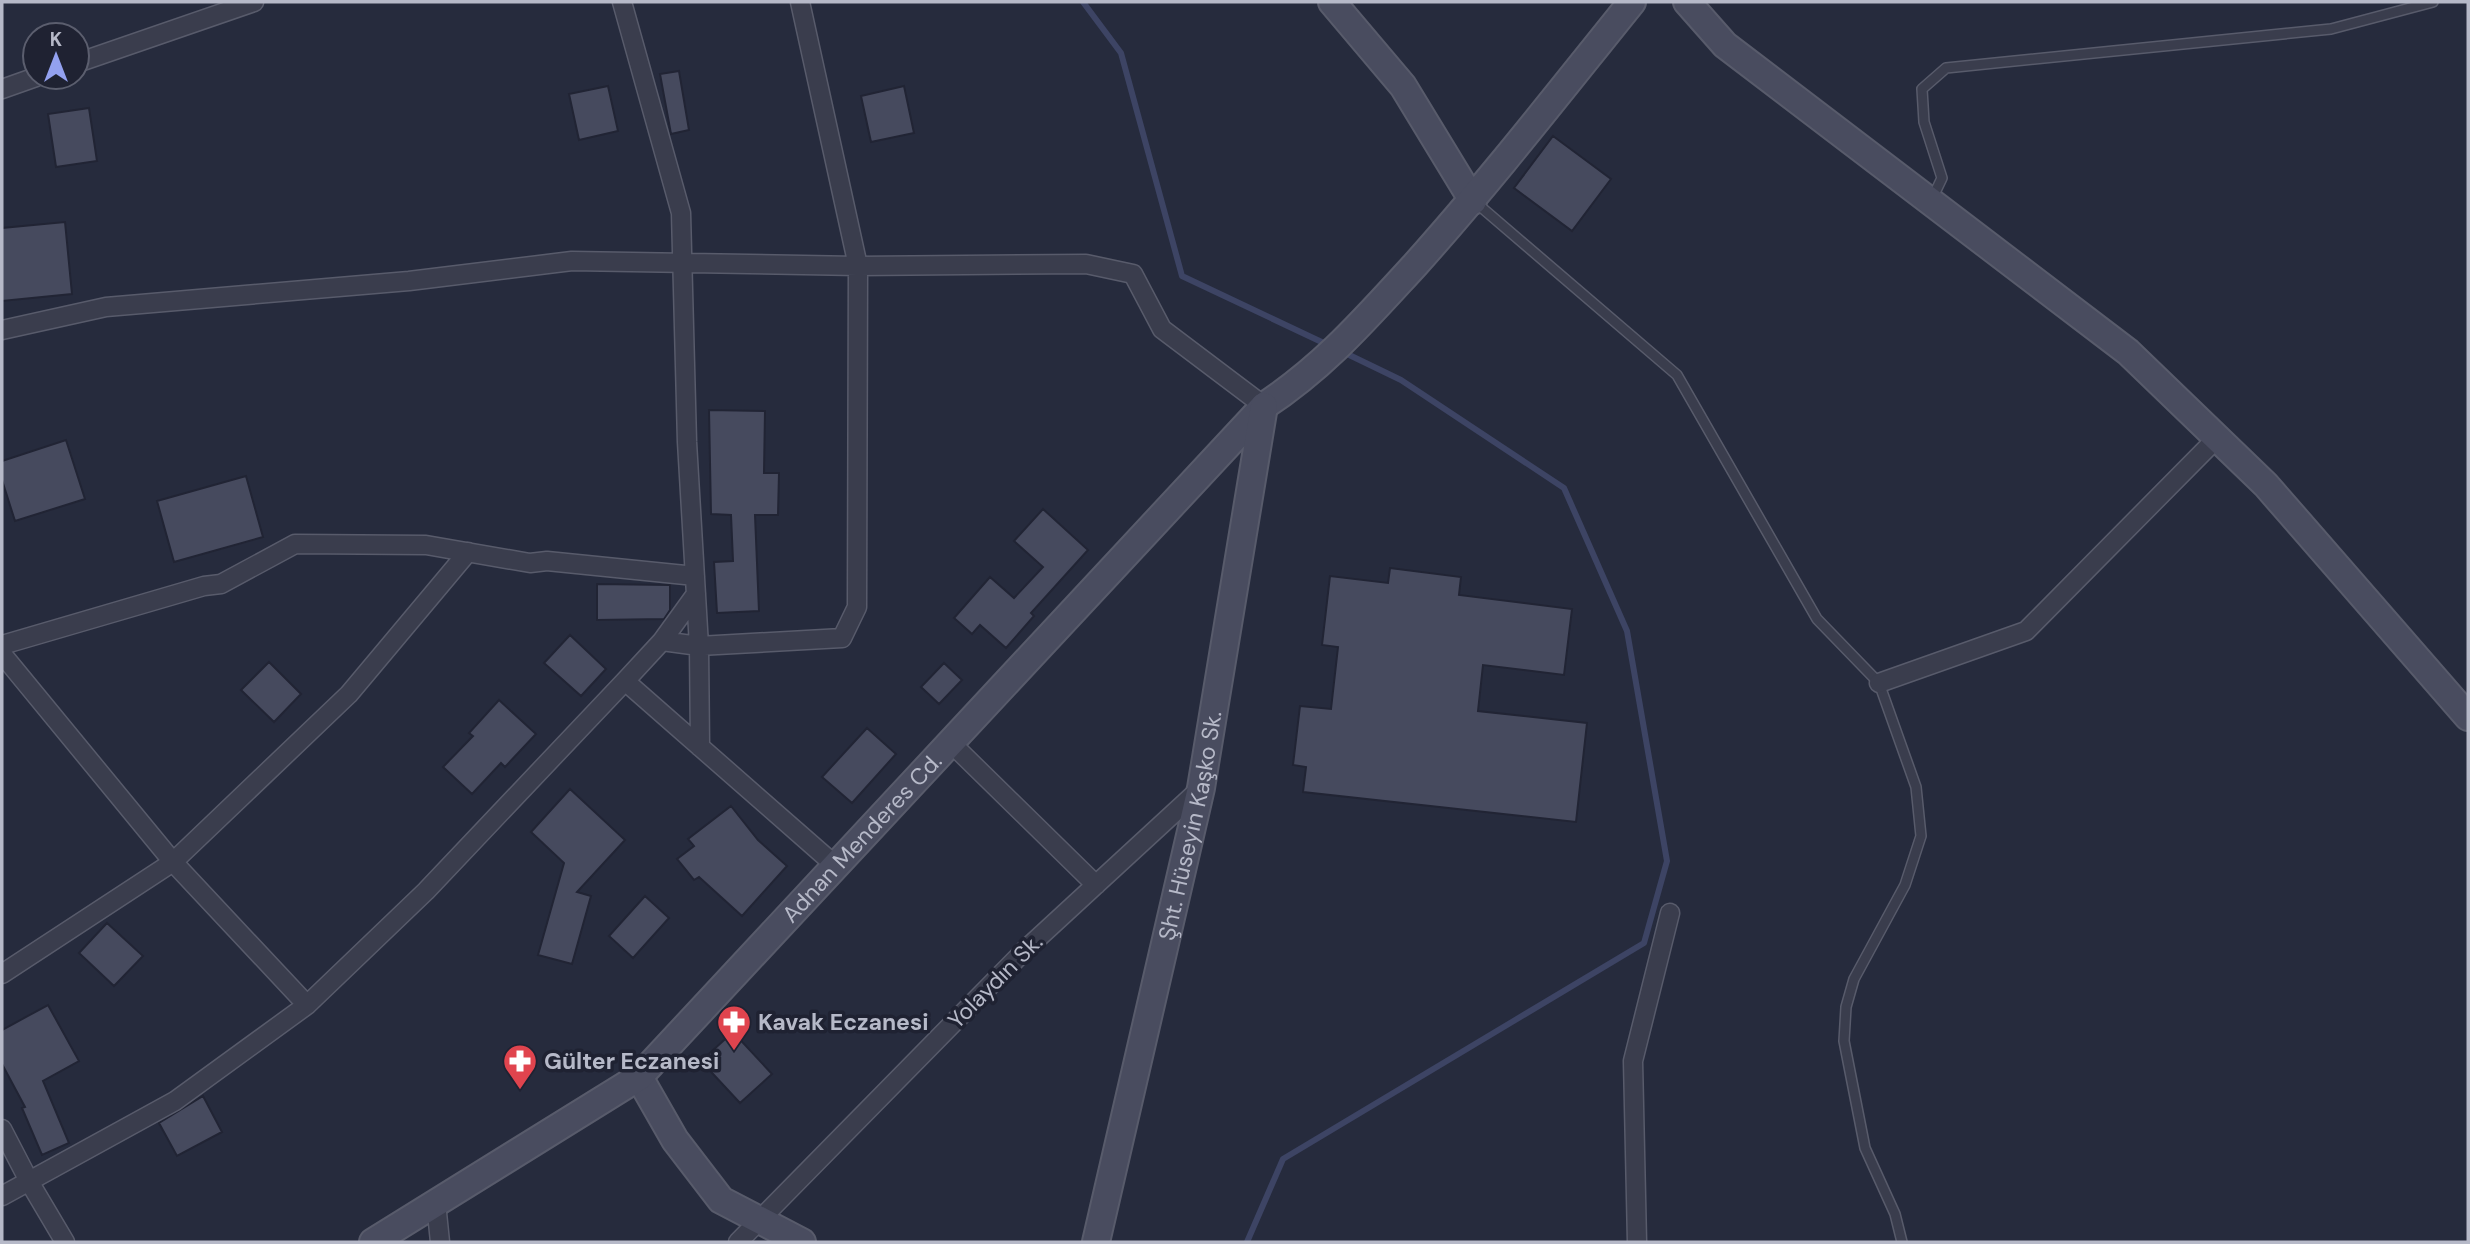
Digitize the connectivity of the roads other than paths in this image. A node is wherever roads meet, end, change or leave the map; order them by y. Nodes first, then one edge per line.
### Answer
1 (254, 2) edge
2 (622, 2) edge
3 (800, 2) edge
4 (1332, 2) edge
5 (1632, 2) edge
6 (1687, 2) edge
7 (2433, 2) edge
8 (91, 58) edge
9 (21, 82) edge
10 (2, 89) edge
11 (1473, 201) junction
12 (1931, 201) junction
13 (682, 264) junction
14 (858, 266) junction
15 (2, 330) edge
16 (1264, 406) junction
17 (2217, 438) junction
18 (468, 552) junction
19 (695, 576) junction
20 (696, 594) junction
21 (662, 641) junction
22 (2, 645) edge
23 (699, 646) junction
24 (2, 654) edge
25 (625, 681) junction
26 (1879, 682) junction
27 (2468, 717) edge
28 (951, 743) junction
29 (700, 747) junction
30 (1201, 788) junction
31 (173, 862) junction
32 (836, 866) junction
33 (1096, 885) junction
34 (1670, 913) dead end
35 (2, 974) edge
36 (307, 1005) junction
37 (639, 1077) junction
38 (2, 1129) edge
39 (30, 1183) junction
40 (2, 1196) edge
41 (436, 1203) junction
42 (759, 1220) junction
43 (65, 1242) edge
44 (373, 1242) edge
45 (440, 1242) edge
46 (738, 1242) edge
47 (802, 1242) edge
48 (1096, 1242) edge
49 (1637, 1242) edge
50 (1902, 1242) edge

1 - 8 street
2 - 13 street
3 - 14 street
4 - 11 street
5 - 11 street, Adnan Menderes Cd.
6 - 12 street
7 - 12 lane
9 - 10 street
11 - 16 street, Adnan Menderes Cd.
11 - 26 lane
12 - 17 street
13 - 14 street
13 - 15 street
13 - 19 street
14 - 16 street
14 - 23 street
16 - 28 street, Adnan Menderes Cd.
16 - 30 street, Şht. Hüseyin Kaşko Sk.
17 - 26 street
17 - 27 street
18 - 19 street
18 - 22 street
18 - 31 street
19 - 20 street
20 - 21 street
20 - 23 street
21 - 23 street
21 - 25 street
23 - 29 street
24 - 31 street
25 - 29 street
25 - 36 street
26 - 50 lane
28 - 32 street, Adnan Menderes Cd.
28 - 33 street
29 - 32 street
30 - 33 street, Yolaydın Sk.
30 - 48 street, Şht. Hüseyin Kaşko Sk.
31 - 35 street
31 - 36 street
32 - 37 street, Adnan Menderes Cd.
33 - 42 street, Yolaydın Sk.
34 - 49 street
36 - 39 street
37 - 41 street, Adnan Menderes Cd.
37 - 42 street
38 - 39 street
39 - 40 street
39 - 43 street
41 - 44 street, Adnan Menderes Cd.
41 - 45 street
42 - 46 street, Yolaydın Sk.
42 - 47 street

